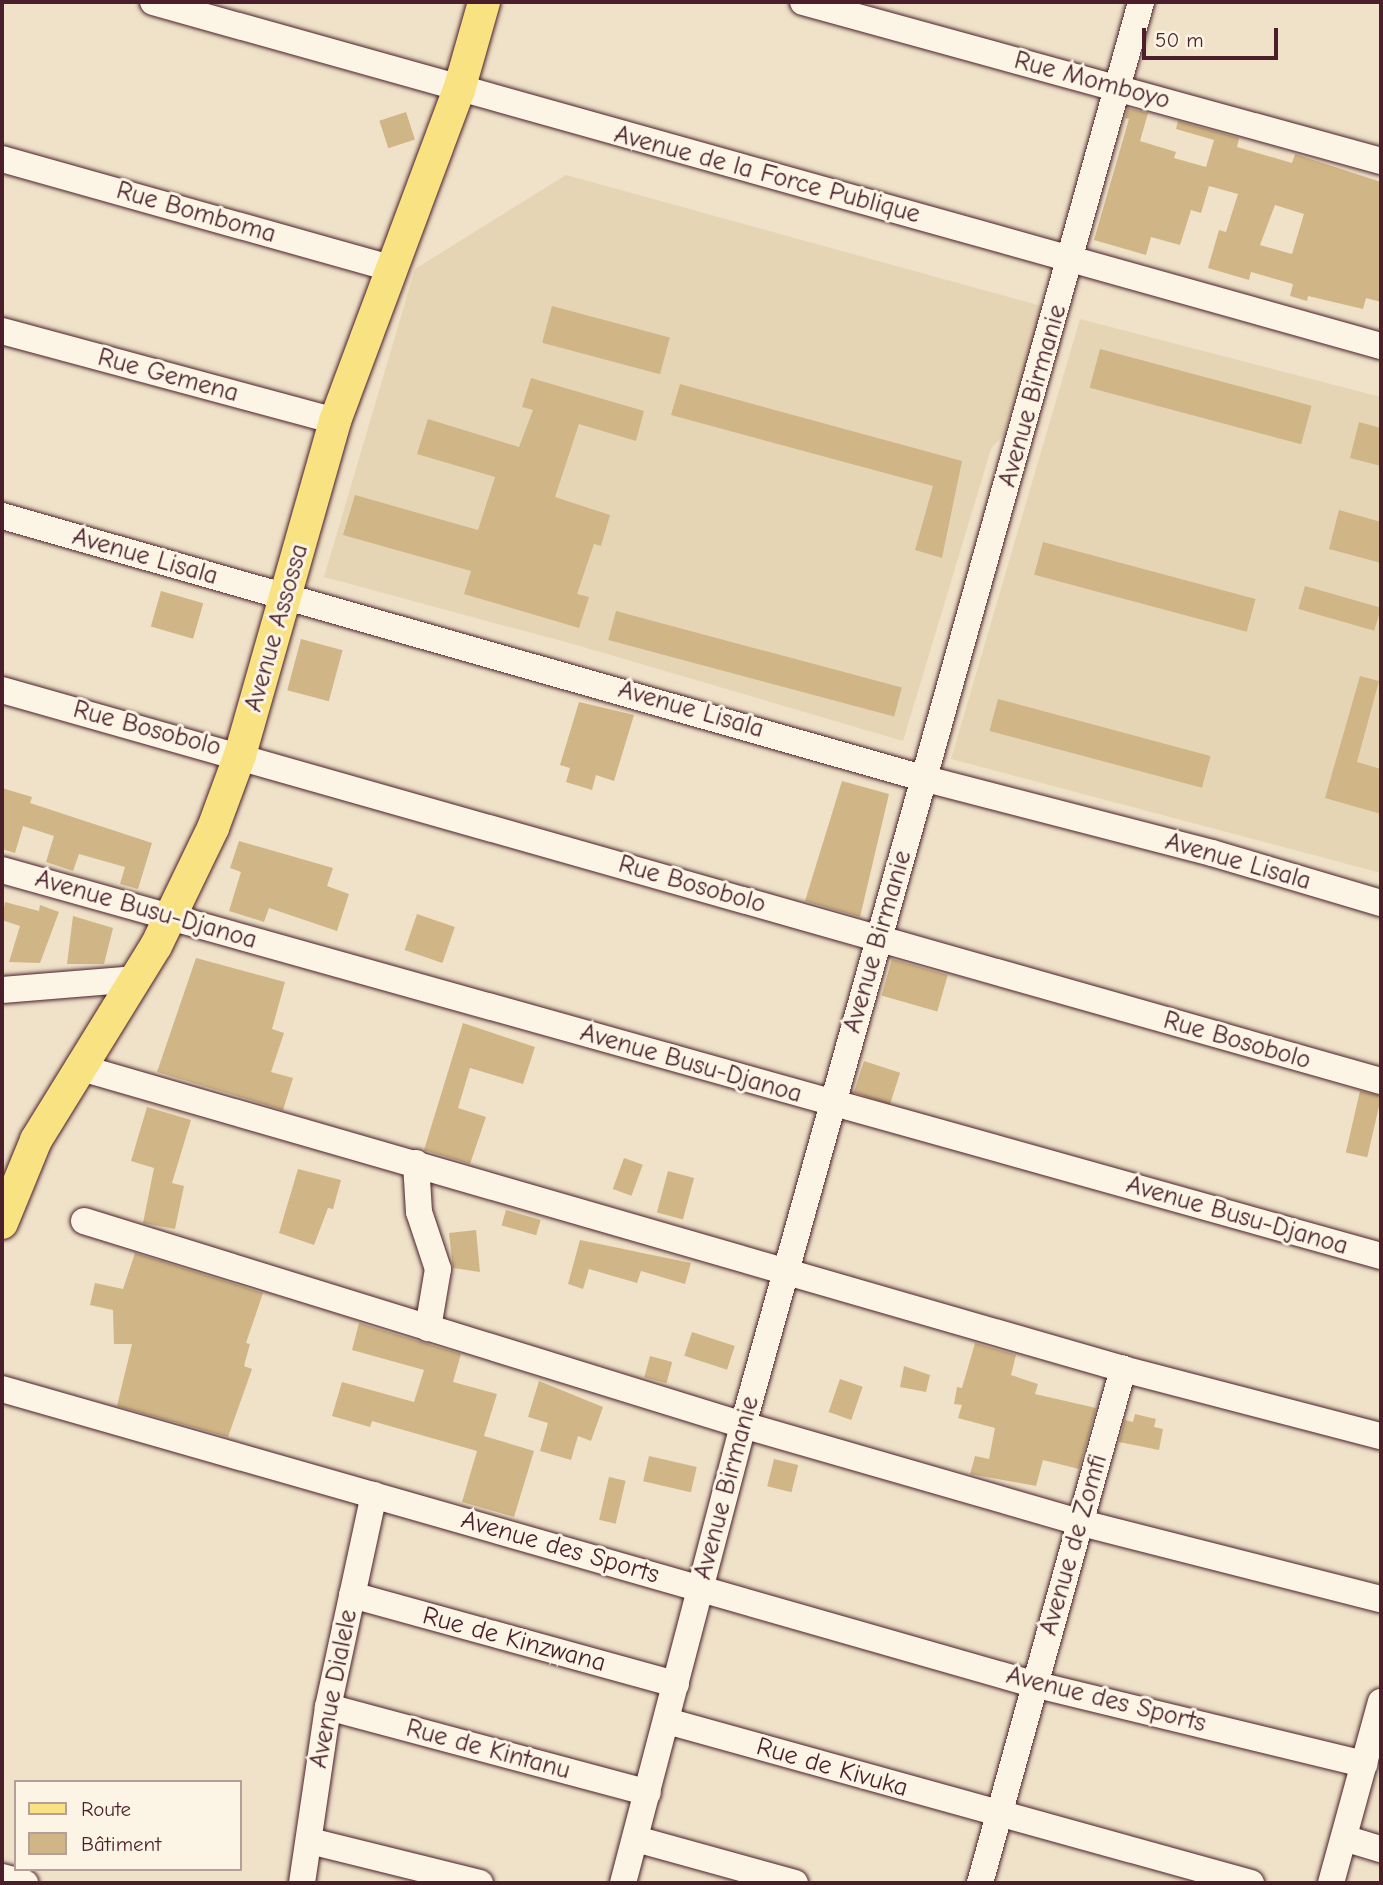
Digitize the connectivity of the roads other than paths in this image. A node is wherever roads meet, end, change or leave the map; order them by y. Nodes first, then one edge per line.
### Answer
1 (153, 2) edge
2 (484, 2) edge
3 (803, 2) edge
4 (1141, 2) edge
5 (1117, 87) junction
6 (458, 90) junction
7 (2, 159) edge
8 (1381, 161) edge
9 (1071, 258) junction
10 (391, 268) junction
11 (2, 331) edge
12 (1381, 345) edge
13 (335, 421) junction
14 (2, 516) edge
15 (286, 598) junction
16 (2, 690) edge
17 (240, 755) junction
18 (926, 779) junction
19 (2, 870) edge
20 (1381, 903) edge
21 (172, 917) junction
22 (878, 940) junction
23 (137, 979) junction
24 (2, 990) edge
25 (78, 1066) junction
26 (1381, 1081) edge
27 (832, 1103) junction
28 (415, 1163) junction
29 (84, 1221) dead end
30 (2, 1223) edge
31 (1381, 1256) edge
32 (787, 1272) junction
33 (428, 1328) junction
34 (1123, 1369) junction
35 (2, 1389) edge
36 (743, 1425) junction
37 (1381, 1436) edge
38 (374, 1495) junction
39 (1082, 1523) junction
40 (700, 1588) junction
41 (352, 1595) junction
42 (1381, 1599) edge
43 (676, 1684) junction
44 (1033, 1684) junction
45 (1381, 1702) edge
46 (328, 1707) junction
47 (667, 1721) junction
48 (1364, 1764) junction
49 (648, 1793) junction
50 (998, 1814) junction
51 (1344, 1838) junction
52 (636, 1839) junction
53 (310, 1841) junction
54 (1381, 1849) edge
55 (2, 1877) edge
56 (26, 1883) edge
57 (302, 1883) edge
58 (480, 1883) edge
59 (623, 1883) edge
60 (795, 1883) edge
61 (980, 1883) edge
62 (1251, 1883) edge
63 (1331, 1883) edge

1 - 6 street, Avenue de la Force Publique
2 - 6 main road, Avenue Assossa
3 - 5 street, Rue Momboyo
4 - 5 street, Avenue Birmanie
5 - 8 street, Rue Momboyo
5 - 9 street, Avenue Birmanie
6 - 9 street, Avenue de la Force Publique
6 - 10 main road, Avenue Assossa
7 - 10 street, Rue Bomboma
9 - 12 street, Avenue de la Force Publique
9 - 18 street, Avenue Birmanie
10 - 13 main road, Avenue Assossa
11 - 13 street, Rue Gemena
13 - 15 main road, Avenue Assossa
14 - 15 street, Avenue Lisala
15 - 17 main road, Avenue Assossa
15 - 18 street, Avenue Lisala
16 - 17 street, Rue Bosobolo
17 - 21 main road, Avenue Assossa
17 - 22 street, Rue Bosobolo
18 - 20 street, Avenue Lisala
18 - 22 street, Avenue Birmanie
19 - 21 street, Avenue Busu-Djanoa
21 - 23 main road, Avenue Assossa
21 - 27 street, Avenue Busu-Djanoa
22 - 26 street, Rue Bosobolo
22 - 27 street, Avenue Birmanie
23 - 24 street
23 - 25 main road, Avenue Assossa
25 - 28 street
25 - 30 main road, Avenue Assossa
27 - 31 street, Avenue Busu-Djanoa
27 - 32 street, Avenue Birmanie
28 - 32 street
28 - 33 street
29 - 33 street
32 - 34 street
32 - 36 street, Avenue Birmanie
33 - 36 street
34 - 37 street
34 - 39 street, Avenue de Zomfi
35 - 38 street, Avenue des Sports
36 - 39 street
36 - 40 street, Avenue Birmanie
38 - 40 street, Avenue des Sports
38 - 41 street, Avenue Dialele
39 - 42 street
39 - 44 street, Avenue de Zomfi
40 - 43 street, Avenue Birmanie
40 - 44 street, Avenue des Sports
41 - 43 street, Rue de Kinzwana
41 - 46 street, Avenue Dialele
43 - 47 street, Avenue Birmanie
44 - 48 street, Avenue des Sports
44 - 50 street, Avenue de Zomfi
45 - 48 street
46 - 49 street, Rue de Kintanu
46 - 53 street, Avenue Dialele
47 - 49 street, Avenue Birmanie
47 - 50 street, Rue de Kivuka
48 - 51 street
49 - 52 street, Avenue Birmanie
50 - 61 street, Avenue de Zomfi
50 - 62 street, Rue de Kivuka
51 - 54 street
51 - 63 street
52 - 59 street, Avenue Birmanie
52 - 60 street
53 - 57 street, Avenue Dialele
53 - 58 street
55 - 56 street

